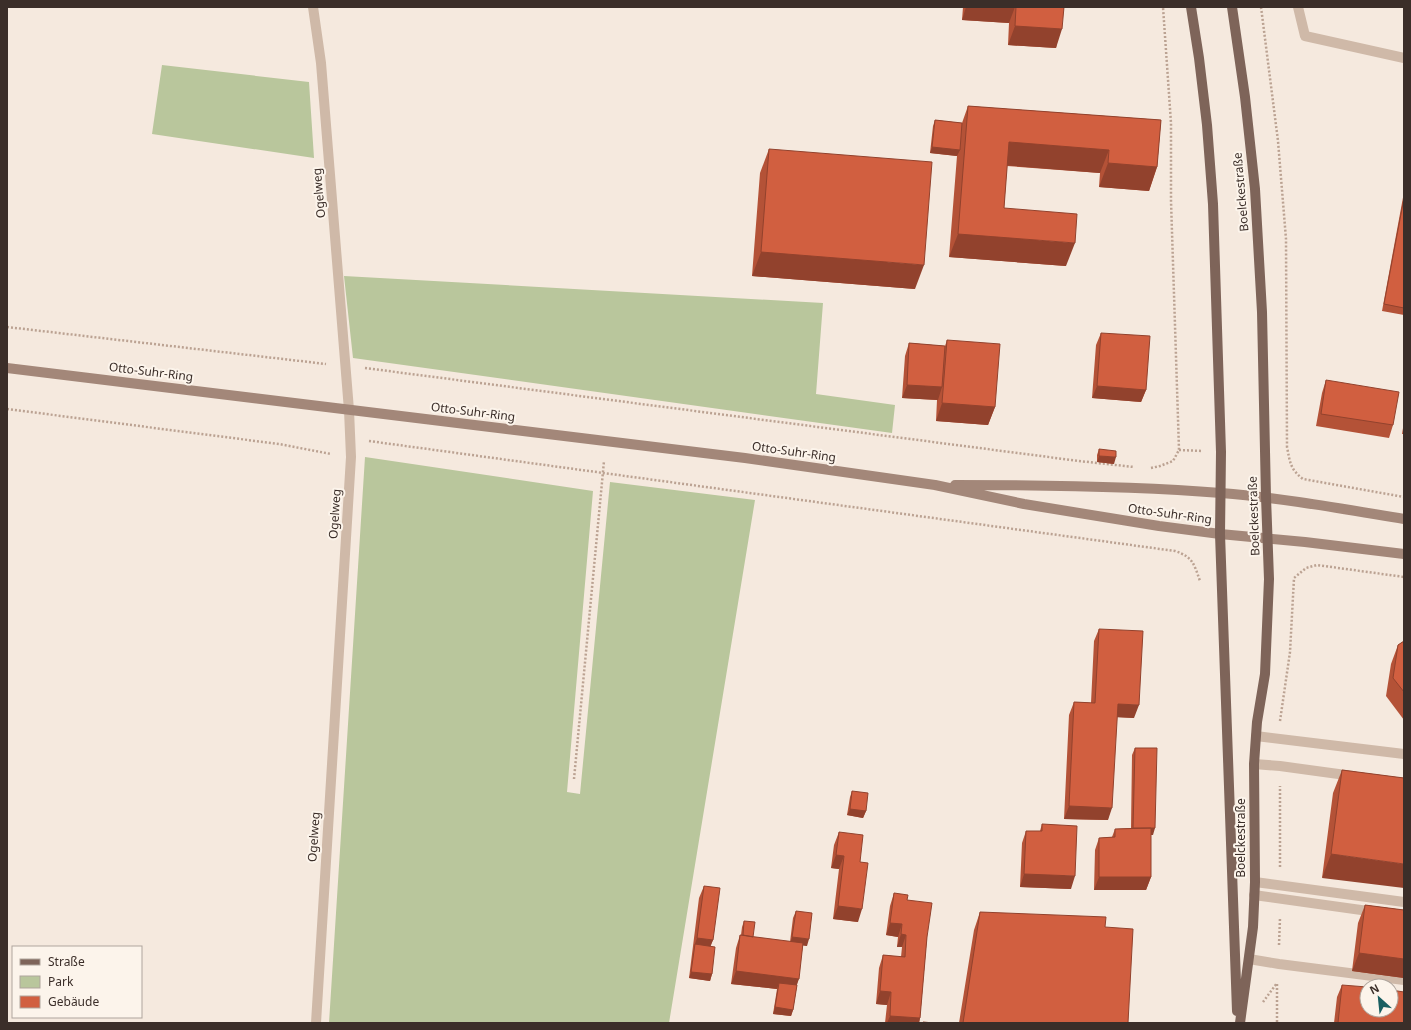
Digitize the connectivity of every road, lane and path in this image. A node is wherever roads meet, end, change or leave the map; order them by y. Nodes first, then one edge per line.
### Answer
1 (313, 7) edge
2 (1163, 7) edge
3 (1192, 7) edge
4 (1232, 7) edge
5 (1261, 7) edge
6 (1298, 7) edge
7 (1404, 58) edge
8 (7, 327) edge
9 (346, 366) junction
10 (7, 368) edge
11 (7, 409) edge
12 (349, 410) junction
13 (350, 438) junction
14 (605, 441) junction
15 (351, 457) junction
16 (1141, 467) dead end
17 (1148, 468) dead end
18 (603, 473) junction
19 (935, 485) junction
20 (1221, 493) junction
21 (1404, 497) edge
22 (1266, 498) junction
23 (1404, 519) edge
24 (1220, 534) junction
25 (1267, 538) junction
26 (1404, 554) edge
27 (1404, 577) edge
28 (1294, 578) dead end
29 (1200, 581) dead end
30 (1256, 736) junction
31 (1404, 754) edge
32 (1254, 764) junction
33 (1365, 778) edge
34 (574, 779) dead end
35 (1255, 882) junction
36 (1254, 895) junction
37 (1404, 902) edge
38 (1404, 916) edge
39 (1249, 959) junction
40 (1404, 980) edge
41 (1277, 982) dead end
42 (316, 1023) edge
43 (1239, 1023) edge
44 (1277, 1023) edge

1 - 9 street, Ogelweg
2 - 17 path
3 - 20 main road, Boelckestraße
4 - 22 main road, Boelckestraße
5 - 21 path
6 - 7 street
8 - 9 path
9 - 12 street, Ogelweg
9 - 16 path
10 - 12 street, Otto-Suhr-Ring
11 - 15 path
12 - 13 street, Ogelweg
12 - 14 street, Otto-Suhr-Ring
13 - 15 street, Ogelweg
13 - 18 path
14 - 18 path
14 - 19 street, Otto-Suhr-Ring
15 - 42 street, Ogelweg
18 - 29 path
18 - 34 path
19 - 20 street, Otto-Suhr-Ring
19 - 24 street, Otto-Suhr-Ring
20 - 22 street, Otto-Suhr-Ring
20 - 24 main road, Boelckestraße
22 - 23 street, Otto-Suhr-Ring
22 - 25 main road, Boelckestraße
24 - 25 street, Otto-Suhr-Ring
24 - 43 main road, Boelckestraße
25 - 26 street, Otto-Suhr-Ring
25 - 30 main road, Boelckestraße
27 - 28 path
30 - 31 street
30 - 32 main road, Boelckestraße
32 - 33 street
32 - 35 main road, Boelckestraße
35 - 36 main road, Boelckestraße
35 - 37 street
36 - 38 street
36 - 39 main road, Boelckestraße
39 - 40 street
39 - 43 main road, Boelckestraße
41 - 44 path

